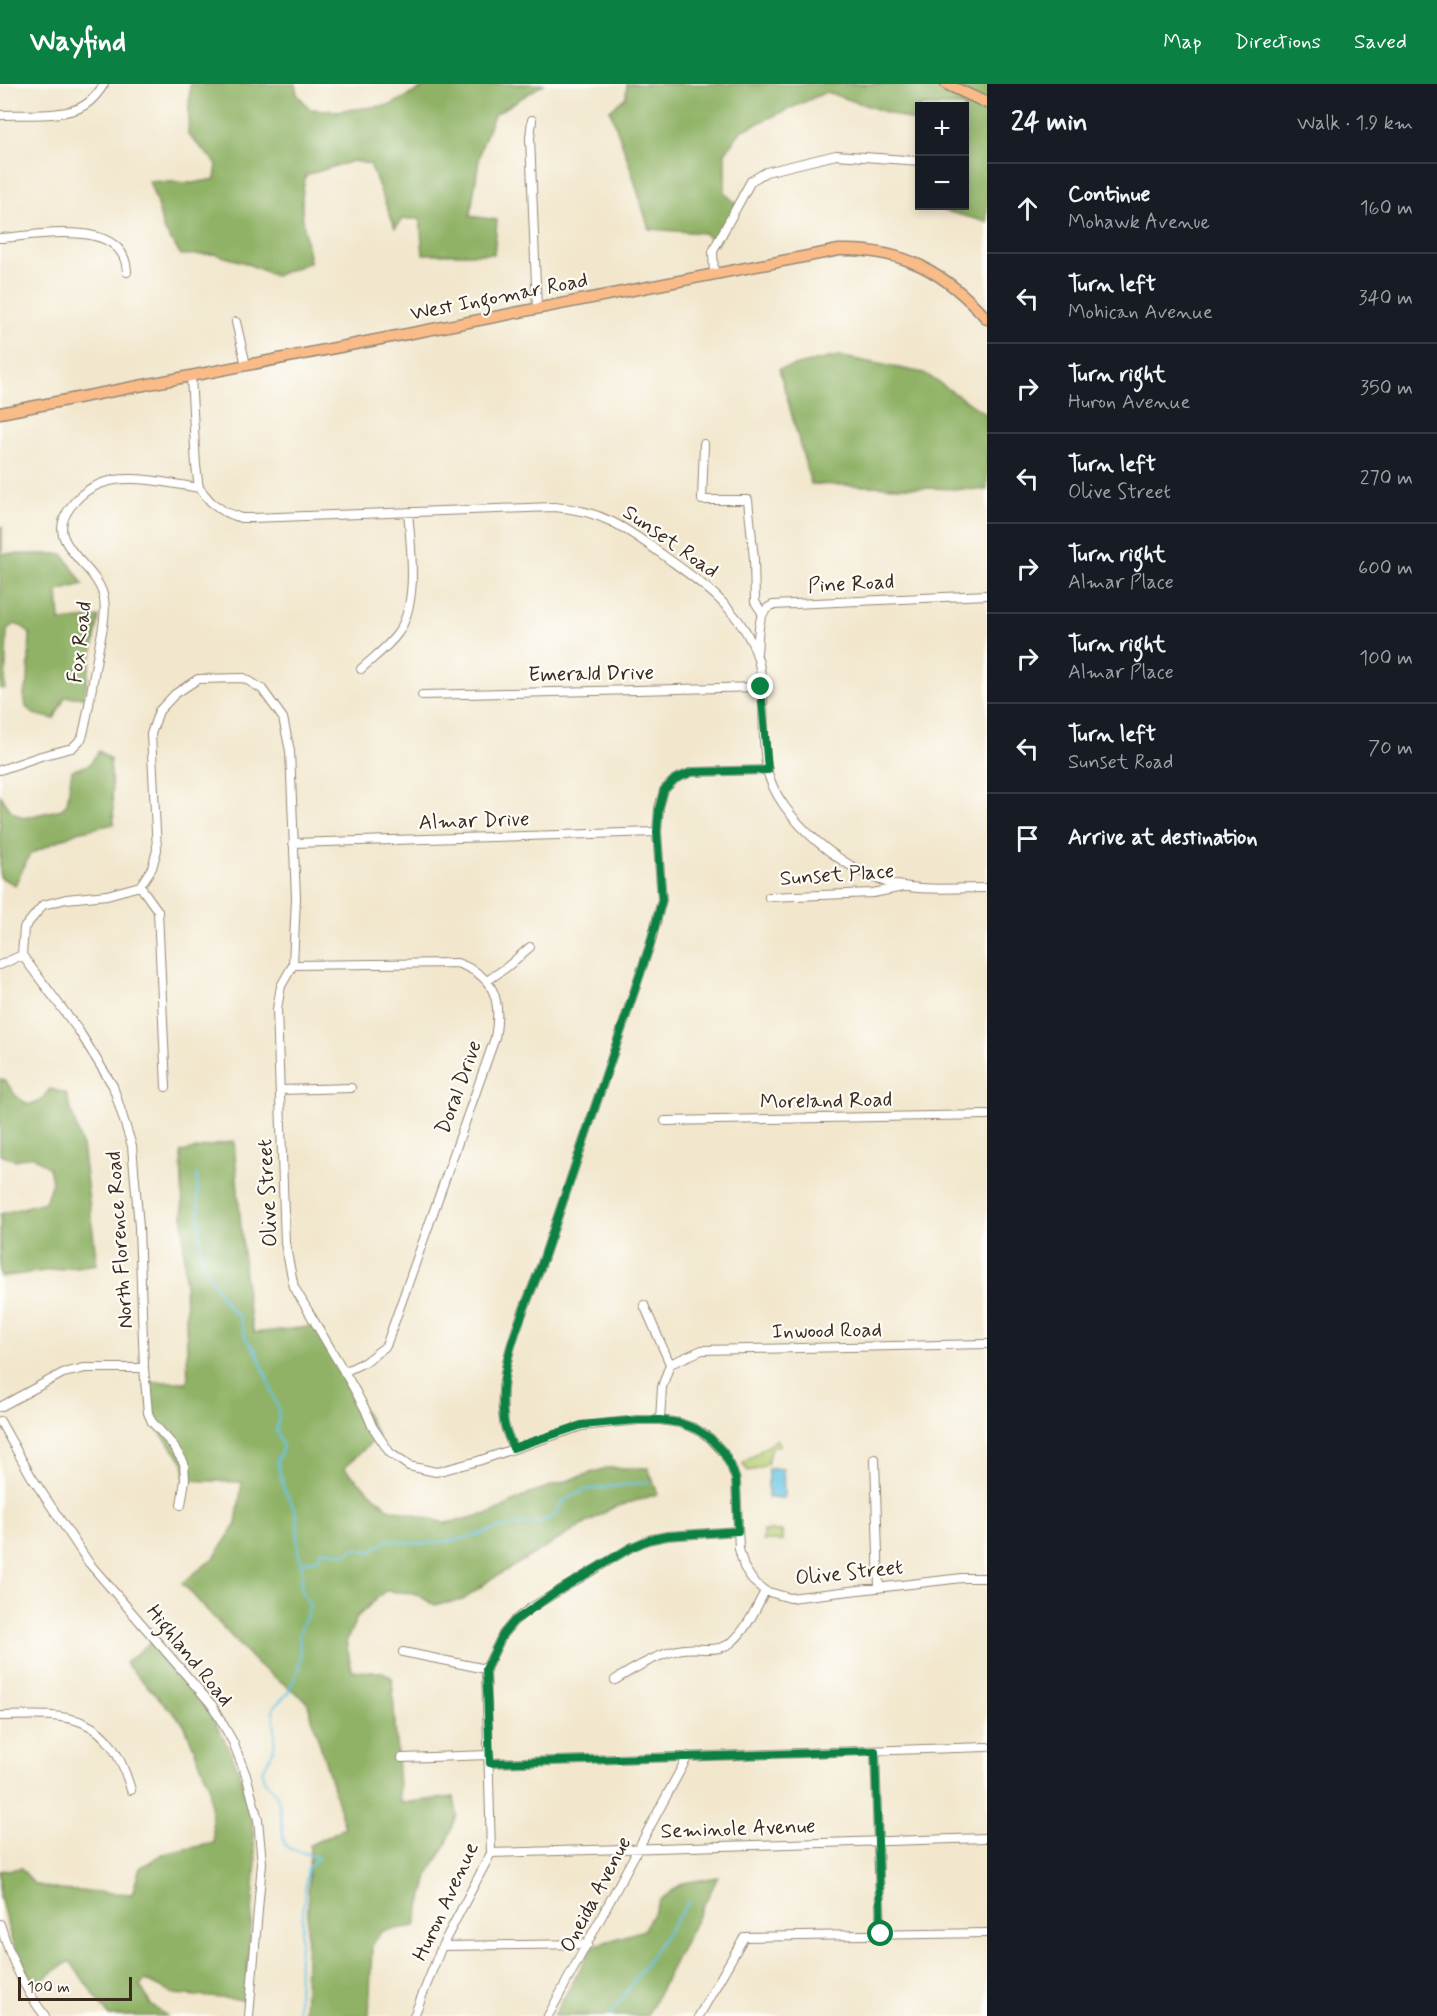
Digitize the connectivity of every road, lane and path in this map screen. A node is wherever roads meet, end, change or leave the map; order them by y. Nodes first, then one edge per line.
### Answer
1 (104, 84) edge
2 (946, 84) edge
3 (987, 103) edge
4 (0, 115) edge
5 (532, 120) dead end
6 (915, 161) edge
7 (0, 238) edge
8 (126, 272) dead end
9 (714, 274) junction
10 (537, 309) junction
11 (987, 319) edge
12 (236, 322) dead end
13 (246, 365) junction
14 (191, 376) junction
15 (0, 412) edge
16 (704, 444) dead end
17 (200, 488) junction
18 (408, 513) junction
19 (987, 595) edge
20 (763, 614) junction
21 (757, 655) junction
22 (361, 669) dead end
23 (761, 687) junction
24 (422, 694) dead end
25 (0, 770) edge
26 (768, 770) junction
27 (657, 832) junction
28 (293, 843) junction
29 (140, 886) junction
30 (907, 886) junction
31 (987, 888) edge
32 (769, 897) dead end
33 (530, 947) dead end
34 (22, 955) junction
35 (0, 965) edge
36 (293, 965) junction
37 (487, 981) junction
38 (166, 1087) dead end
39 (351, 1088) dead end
40 (280, 1090) junction
41 (987, 1114) edge
42 (665, 1121) dead end
43 (644, 1305) dead end
44 (987, 1344) edge
45 (670, 1364) junction
46 (144, 1368) junction
47 (344, 1372) junction
48 (0, 1407) edge
49 (660, 1420) junction
50 (0, 1421) edge
51 (513, 1448) junction
52 (875, 1459) dead end
53 (181, 1505) dead end
54 (738, 1531) junction
55 (987, 1578) edge
56 (879, 1587) junction
57 (765, 1591) junction
58 (404, 1652) dead end
59 (486, 1669) junction
60 (615, 1680) dead end
61 (0, 1716) edge
62 (987, 1747) edge
63 (875, 1751) junction
64 (688, 1756) junction
65 (402, 1758) dead end
66 (489, 1759) junction
67 (131, 1790) dead end
68 (987, 1838) edge
69 (878, 1841) junction
70 (639, 1849) junction
71 (491, 1853) junction
72 (0, 1924) edge
73 (987, 1933) edge
74 (881, 1934) junction
75 (2, 1942) edge
76 (588, 1944) junction
77 (442, 1946) junction
78 (45, 2016) edge
79 (249, 2016) edge
80 (414, 2016) edge
81 (548, 2016) edge
82 (699, 2016) edge

1 - 4 street
2 - 3 main road
5 - 10 street
6 - 9 street
7 - 8 street
9 - 10 main road, West Ingomar Road
9 - 11 main road, West Ingomar Road
10 - 13 main road, West Ingomar Road
12 - 13 street
13 - 14 main road, West Ingomar Road
14 - 15 main road, West Ingomar Road
14 - 17 street
16 - 20 street, Sunset Road
17 - 18 street, Sunset Road
17 - 25 street, Fox Road
18 - 21 street, Sunset Road
18 - 22 street
19 - 20 street, Pine Road
20 - 21 street
21 - 23 street, Sunset Road
23 - 24 street, Emerald Drive
23 - 26 street, Sunset Road
26 - 27 street
26 - 30 street, Sunset Road
27 - 28 street, Almar Drive
27 - 51 street
28 - 29 street, Olive Street
28 - 36 street, Olive Street
29 - 34 street
29 - 38 street
30 - 31 street, Sunset Road
30 - 32 street, Sunset Place
33 - 37 street
34 - 35 street
34 - 46 street, North Florence Road
36 - 37 street
36 - 40 street, Olive Street
37 - 47 street, Doral Drive
39 - 40 street
40 - 47 street, Olive Street
41 - 42 street, Moreland Road
43 - 45 street
44 - 45 street, Inwood Road
45 - 49 street
46 - 48 street
46 - 53 street, North Florence Road
47 - 51 street, Olive Street
49 - 51 street, Olive Street
49 - 54 street, Olive Street
50 - 79 street, Highland Road
52 - 56 street
54 - 57 street, Olive Street
54 - 59 street, Huron Avenue
55 - 56 street, Olive Street
56 - 57 street, Olive Street
57 - 60 street
58 - 59 street
59 - 66 street, Huron Avenue
61 - 67 street
62 - 63 street
63 - 64 street
63 - 69 street
64 - 66 street
64 - 70 street, Oneida Avenue
65 - 66 street
66 - 71 street, Huron Avenue
68 - 69 street, Seminole Avenue
69 - 70 street, Seminole Avenue
69 - 74 street
70 - 71 street, Seminole Avenue
70 - 76 street, Oneida Avenue
71 - 77 street, Huron Avenue
72 - 75 street
73 - 74 street
74 - 82 street
75 - 78 street
76 - 77 street
76 - 81 street, Oneida Avenue
77 - 80 street, Huron Avenue

